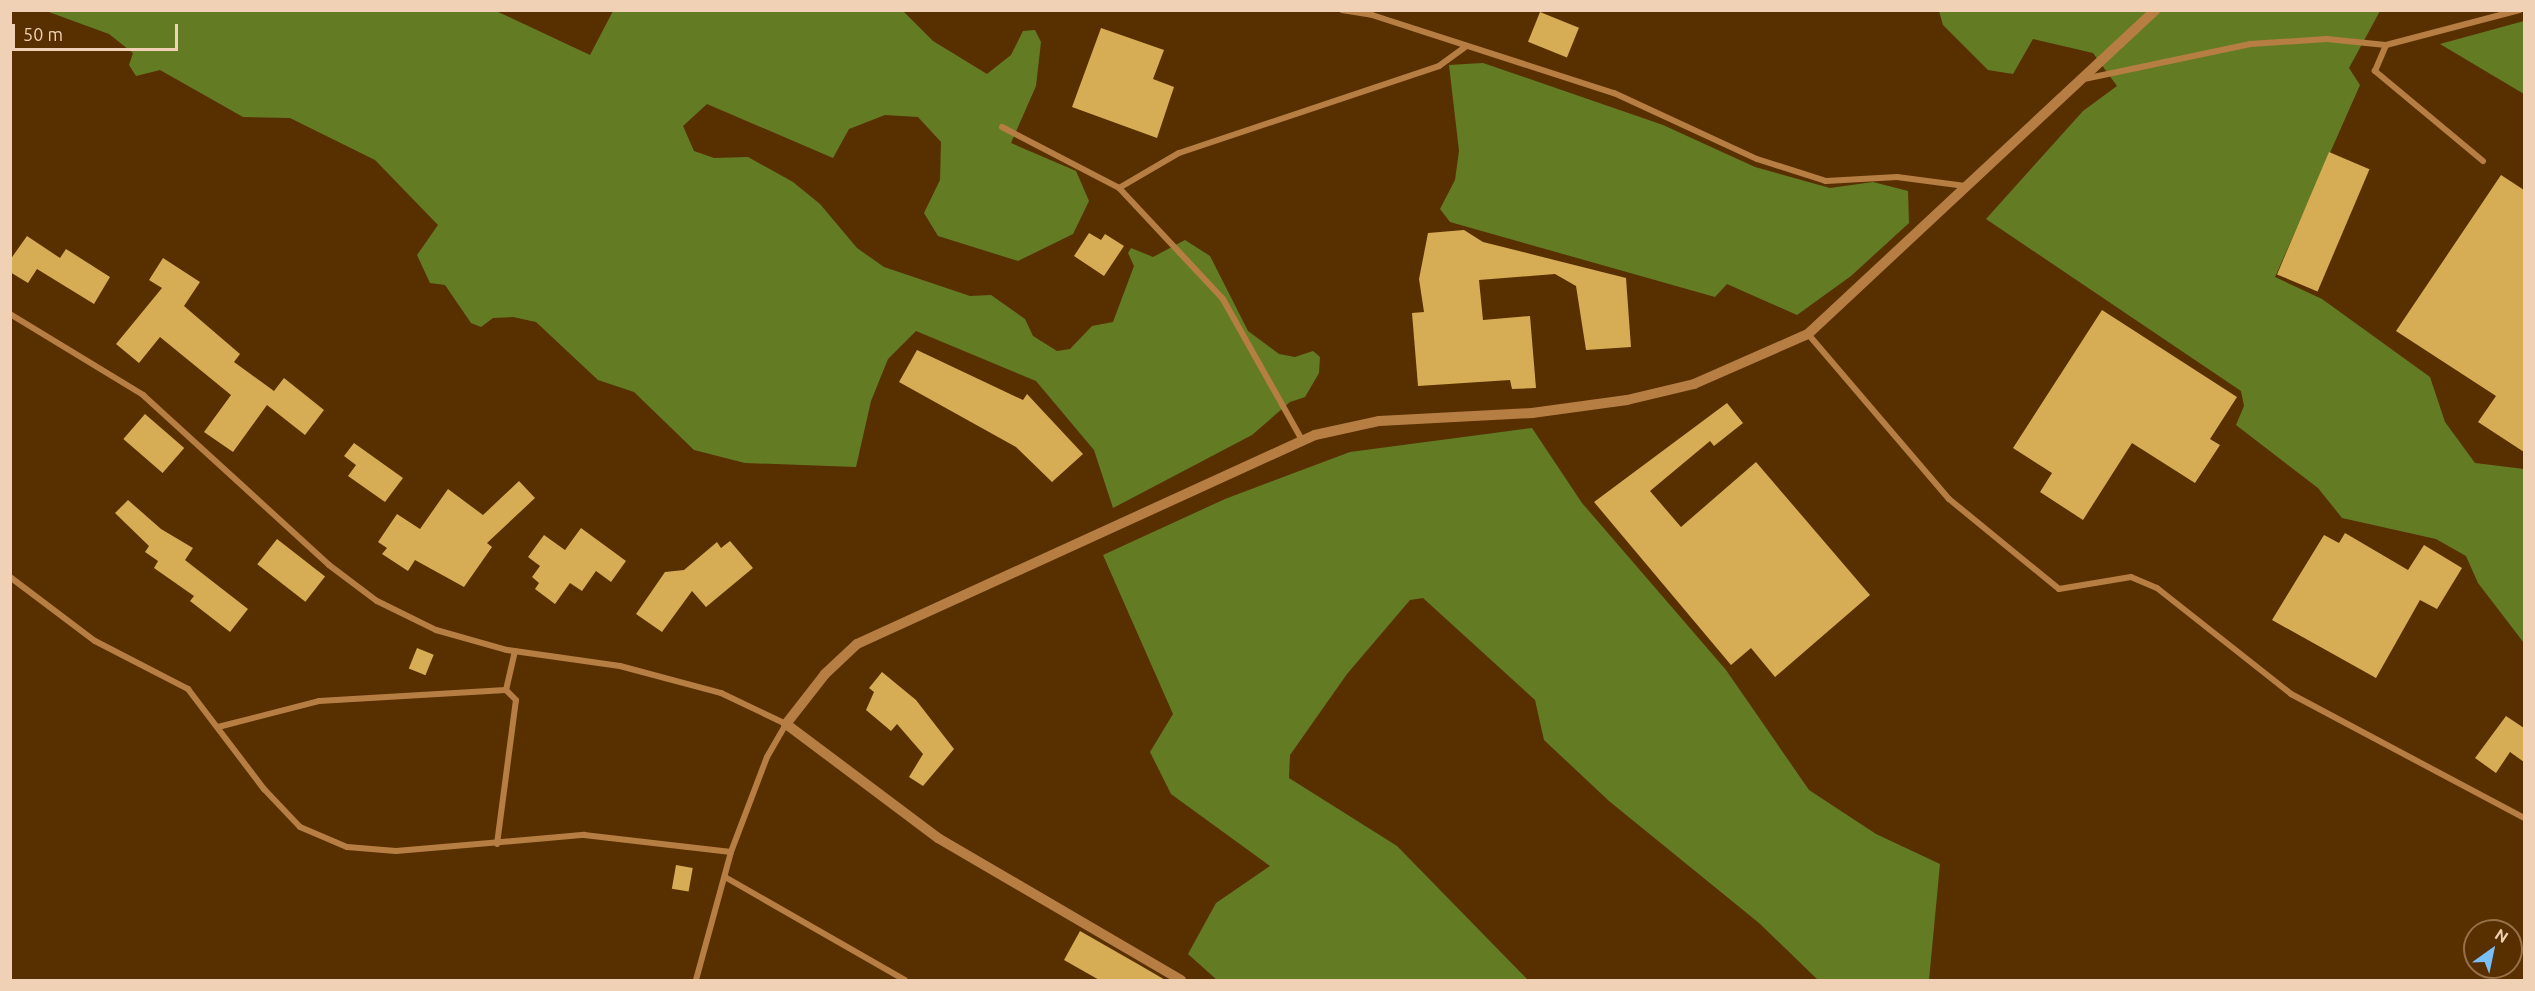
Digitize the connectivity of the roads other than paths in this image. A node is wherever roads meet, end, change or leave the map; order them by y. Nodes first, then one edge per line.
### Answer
1 (1342, 10) edge
2 (2155, 10) edge
3 (2519, 10) edge
4 (2385, 45) junction
5 (1467, 46) junction
6 (2080, 80) junction
7 (1002, 127) dead end
8 (2483, 161) dead end
9 (1966, 186) junction
10 (1119, 188) junction
11 (10, 314) edge
12 (1808, 334) junction
13 (1302, 440) junction
14 (10, 577) edge
15 (515, 651) junction
16 (506, 690) junction
17 (786, 724) junction
18 (218, 727) junction
19 (2524, 818) edge
20 (496, 844) junction
21 (731, 852) junction
22 (724, 878) junction
23 (696, 981) edge
24 (905, 981) edge
25 (1181, 981) edge

1 - 5 street
2 - 6 street
3 - 4 street
4 - 6 street
4 - 8 street
5 - 9 street
5 - 10 street
6 - 9 street
7 - 10 street
9 - 12 street
10 - 13 street
11 - 15 street
12 - 13 street
12 - 19 street
13 - 17 street
14 - 18 street
15 - 16 street
15 - 17 street
16 - 18 street
16 - 20 street
17 - 21 street
17 - 25 street
18 - 20 street
20 - 21 street
21 - 22 street
22 - 23 street
22 - 24 street

